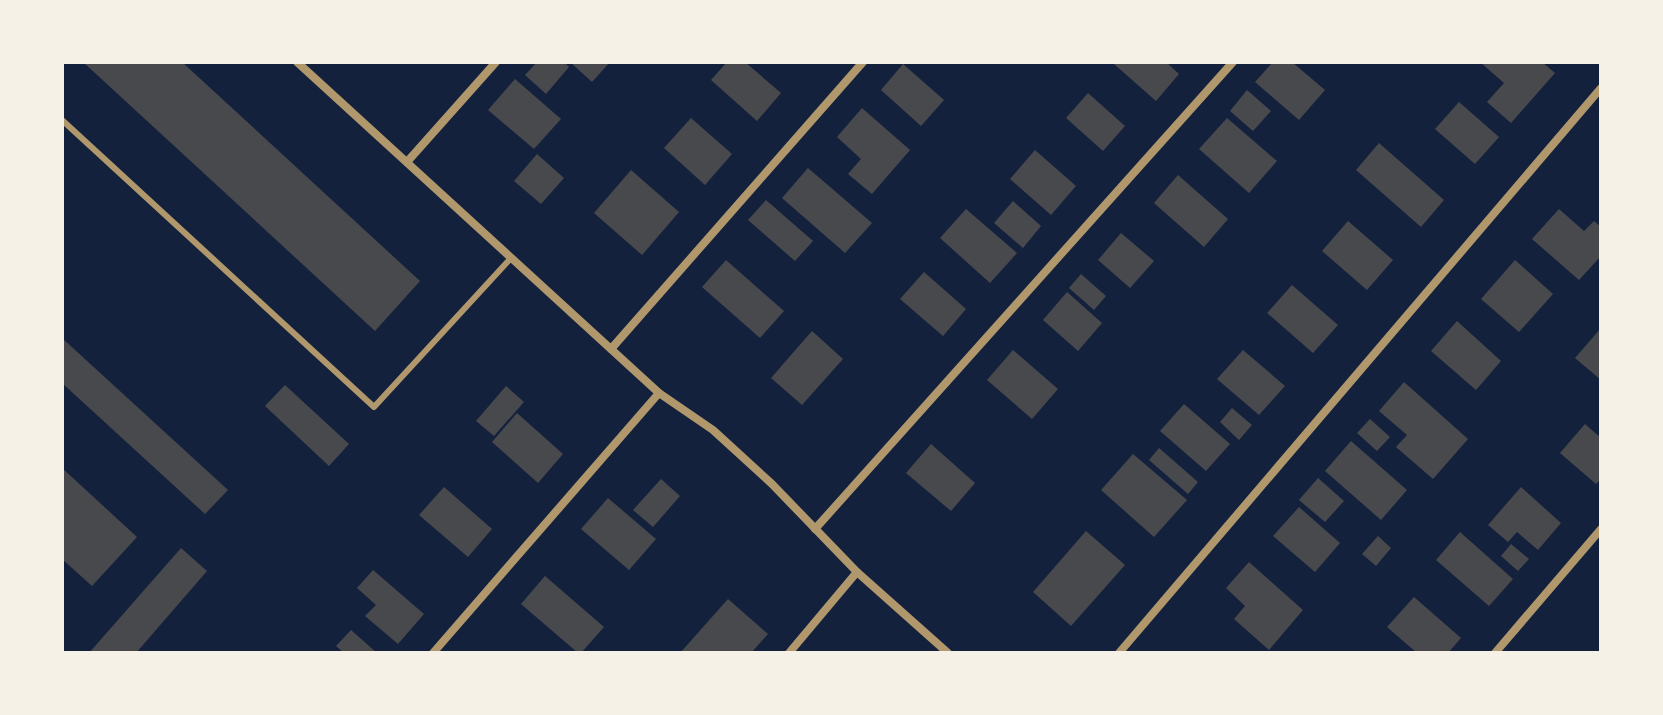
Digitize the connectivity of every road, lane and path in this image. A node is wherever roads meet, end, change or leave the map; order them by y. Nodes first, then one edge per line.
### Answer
1 (297, 62) edge
2 (496, 62) edge
3 (863, 62) edge
4 (1233, 62) edge
5 (1601, 88) edge
6 (62, 120) edge
7 (407, 162) junction
8 (511, 258) junction
9 (611, 349) junction
10 (659, 393) junction
11 (815, 529) junction
12 (1601, 529) edge
13 (857, 572) junction
14 (433, 653) edge
15 (789, 653) edge
16 (948, 653) edge
17 (1119, 653) edge
18 (1495, 653) edge

1 - 7 street
2 - 7 street
3 - 9 street
4 - 11 street
5 - 17 street
6 - 8 lane
7 - 8 street
8 - 9 street
9 - 10 street
10 - 11 street
10 - 14 street
11 - 13 street
12 - 18 street
13 - 15 street
13 - 16 street

